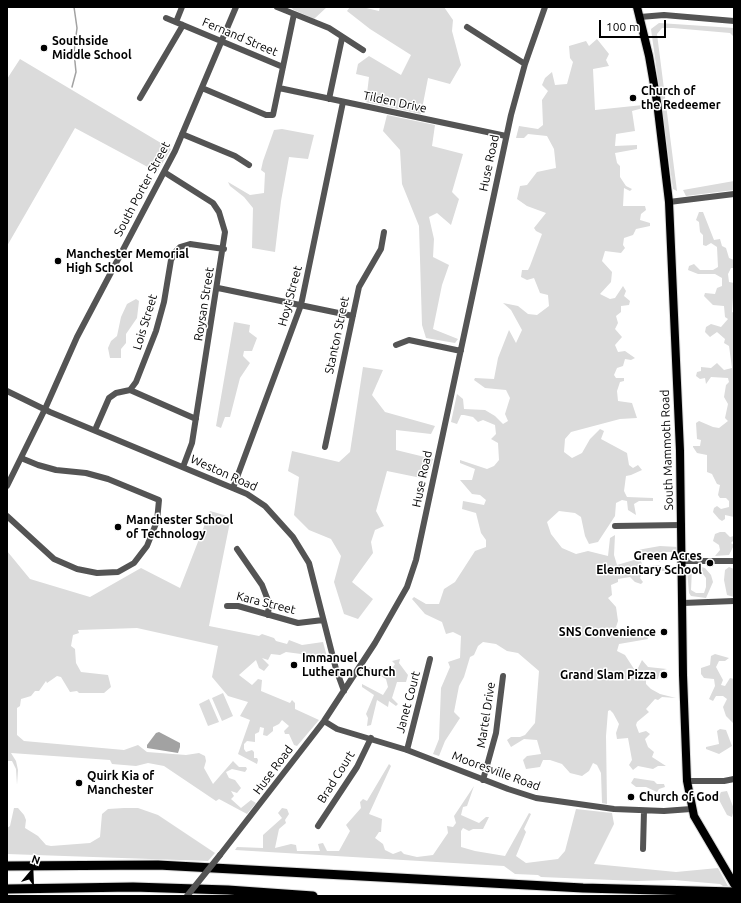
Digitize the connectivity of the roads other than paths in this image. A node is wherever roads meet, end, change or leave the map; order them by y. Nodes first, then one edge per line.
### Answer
1 (182, 7) edge
2 (236, 7) edge
3 (277, 7) edge
4 (545, 7) edge
5 (637, 7) edge
6 (294, 14) junction
7 (640, 17) junction
8 (166, 18) dead end
9 (734, 21) edge
10 (176, 22) junction
11 (183, 25) junction
12 (467, 27) dead end
13 (342, 38) junction
14 (222, 41) junction
15 (363, 50) dead end
16 (525, 64) junction
17 (283, 67) junction
18 (202, 88) junction
19 (279, 88) junction
20 (140, 98) dead end
21 (329, 99) junction
22 (343, 102) junction
23 (182, 134) junction
24 (506, 136) junction
25 (249, 165) dead end
26 (164, 172) junction
27 (734, 194) edge
28 (668, 202) junction
29 (384, 232) dead end
30 (224, 249) junction
31 (218, 288) junction
32 (301, 305) junction
33 (353, 316) junction
34 (396, 345) dead end
35 (461, 351) junction
36 (7, 390) edge
37 (130, 390) junction
38 (45, 409) junction
39 (196, 419) junction
40 (95, 430) junction
41 (325, 447) dead end
42 (21, 458) junction
43 (183, 467) junction
44 (7, 486) edge
45 (233, 488) junction
46 (7, 516) edge
47 (682, 525) junction
48 (615, 526) dead end
49 (237, 548) dead end
50 (682, 561) junction
51 (734, 561) edge
52 (734, 601) edge
53 (683, 603) junction
54 (227, 606) dead end
55 (268, 615) junction
56 (323, 620) junction
57 (430, 659) dead end
58 (503, 676) dead end
59 (344, 691) junction
60 (324, 721) junction
61 (371, 738) junction
62 (407, 750) junction
63 (734, 779) edge
64 (483, 780) junction
65 (687, 781) junction
66 (691, 809) junction
67 (644, 811) junction
68 (318, 826) dead end
69 (643, 849) dead end
70 (7, 860) edge
71 (106, 864) junction
72 (7, 866) edge
73 (734, 884) edge
74 (7, 889) edge
75 (623, 890) junction
76 (730, 892) edge
77 (187, 896) edge
78 (313, 896) edge
79 (700, 896) edge

1 - 10 street
2 - 14 street, South Porter Street
3 - 6 street
4 - 16 street, Huse Road
5 - 7 main road, South Mammoth Road
6 - 13 street
6 - 17 street
7 - 9 street
7 - 28 main road, South Mammoth Road
8 - 10 street, Fernand Street
10 - 11 street, Fernand Street
11 - 14 street, Fernand Street
11 - 20 street
12 - 16 street
13 - 15 street
13 - 21 street
14 - 17 street, Fernand Street
14 - 18 street, South Porter Street
16 - 24 street, Huse Road
17 - 19 street
18 - 19 street
18 - 23 street, South Porter Street
19 - 21 street, Tilden Drive
21 - 22 street, Tilden Drive
22 - 24 street, Tilden Drive
22 - 32 street, Hoyt Street
23 - 25 street
23 - 26 street, South Porter Street
24 - 35 street, Huse Road
26 - 30 street, Roysan Street
26 - 38 street, South Porter Street
27 - 28 street
28 - 47 main road, South Mammoth Road
29 - 33 street, Stanton Street
30 - 31 street, Roysan Street
30 - 37 street, Lois Street
31 - 32 street
31 - 39 street, Roysan Street
32 - 33 street
32 - 45 street, Hoyt Street
33 - 41 street, Stanton Street
34 - 35 street
35 - 59 street, Huse Road
36 - 38 street, Weston Road
37 - 39 street
37 - 40 street
38 - 40 street, Weston Road
38 - 42 street, South Porter Street
39 - 43 street, Roysan Street
40 - 43 street, Weston Road
42 - 44 street, South Porter Street
42 - 46 street
43 - 45 street, Weston Road
45 - 56 street, Weston Road
47 - 48 street
47 - 50 main road, South Mammoth Road
49 - 55 street
50 - 51 street
50 - 53 main road, South Mammoth Road
52 - 53 street
53 - 65 main road, South Mammoth Road
54 - 55 street, Kara Street
55 - 56 street, Kara Street
56 - 59 street, Weston Road
57 - 62 street, Janet Court
58 - 64 street, Martel Drive
59 - 60 street, Huse Road
60 - 61 street, Mooresville Road
60 - 77 street, Huse Road, bridge
61 - 62 street, Mooresville Road
61 - 68 street, Brad Court
62 - 64 street, Mooresville Road
63 - 65 street
64 - 67 street, Mooresville Road
65 - 66 main road, South Mammoth Road
66 - 67 street, Mooresville Road
66 - 73 main road, South Mammoth Road
67 - 69 street
70 - 71 highway
71 - 72 highway
71 - 75 highway
74 - 78 highway
75 - 76 highway
75 - 79 highway

